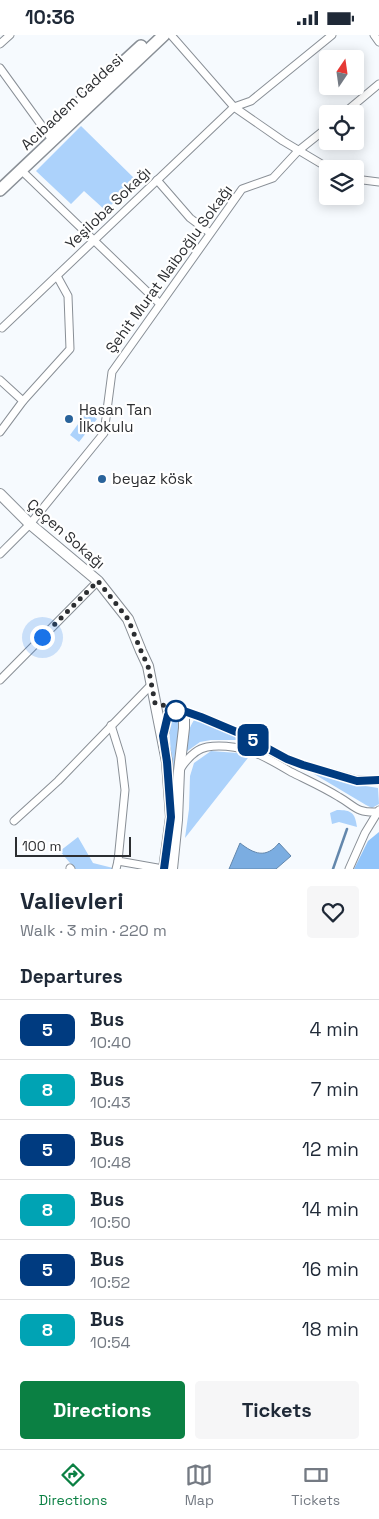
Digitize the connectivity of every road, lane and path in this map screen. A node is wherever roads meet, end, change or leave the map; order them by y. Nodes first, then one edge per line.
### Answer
1 (10, 35) edge
2 (153, 35) edge
3 (164, 35) edge
4 (171, 35) edge
5 (332, 35) edge
6 (374, 35) edge
7 (379, 42) edge
8 (0, 43) edge
9 (0, 69) edge
10 (379, 84) edge
11 (354, 105) edge
12 (234, 107) junction
13 (319, 134) edge
14 (50, 137) junction
15 (298, 151) junction
16 (319, 163) edge
17 (21, 170) junction
18 (157, 180) junction
19 (364, 180) edge
20 (0, 181) edge
21 (379, 182) edge
22 (0, 190) edge
23 (210, 233) junction
24 (94, 240) junction
25 (57, 276) junction
26 (160, 304) junction
27 (2, 328) dead end
28 (0, 380) edge
29 (23, 401) junction
30 (0, 432) edge
31 (0, 494) edge
32 (30, 524) junction
33 (0, 554) edge
34 (98, 581) junction
35 (0, 680) edge
36 (152, 684) junction
37 (155, 703) junction
38 (181, 710) junction
39 (111, 725) junction
40 (163, 736) junction
41 (179, 771) junction
42 (379, 780) edge
43 (378, 811) edge
44 (14, 821) dead end
45 (117, 865) edge
46 (163, 869) edge
47 (172, 869) edge
48 (349, 869) edge

1 - 8 street
2 - 14 main road, Acıbadem Caddesi
3 - 14 main road, Acıbadem Caddesi
4 - 12 street
5 - 12 street, Yeşiloba Sokağı
6 - 7 street
9 - 14 street
10 - 11 street
12 - 15 street
12 - 18 street, Yeşiloba Sokağı
13 - 15 street, Şehit Murat Naiboğlu Sokağı
14 - 17 main road, Acıbadem Caddesi
14 - 20 main road, Acıbadem Caddesi
15 - 16 street
15 - 23 street, Şehit Murat Naiboğlu Sokağı
17 - 22 main road, Acıbadem Caddesi
17 - 24 street
18 - 23 street
18 - 24 street, Yeşiloba Sokağı
19 - 21 street
23 - 26 street, Şehit Murat Naiboğlu Sokağı
24 - 25 street, Yeşiloba Sokağı
24 - 26 street
25 - 27 street, Yeşiloba Sokağı
25 - 29 street
26 - 32 street, Şehit Murat Naiboğlu Sokağı
28 - 29 street
29 - 30 street
31 - 32 main road, Çeçen Sokağı
32 - 33 street
32 - 34 main road, Çeçen Sokağı
34 - 35 street
34 - 36 main road, Çeçen Sokağı
36 - 37 main road, Çeçen Sokağı
36 - 39 street
37 - 38 main road
37 - 40 main road, Çeçen Sokağı
38 - 40 main road, Çeçen Sokağı
38 - 41 main road
38 - 42 street
39 - 44 street
39 - 45 street
40 - 46 main road, Çeçen Sokağı
41 - 43 street
41 - 47 main road
43 - 48 street
45 - 46 street

